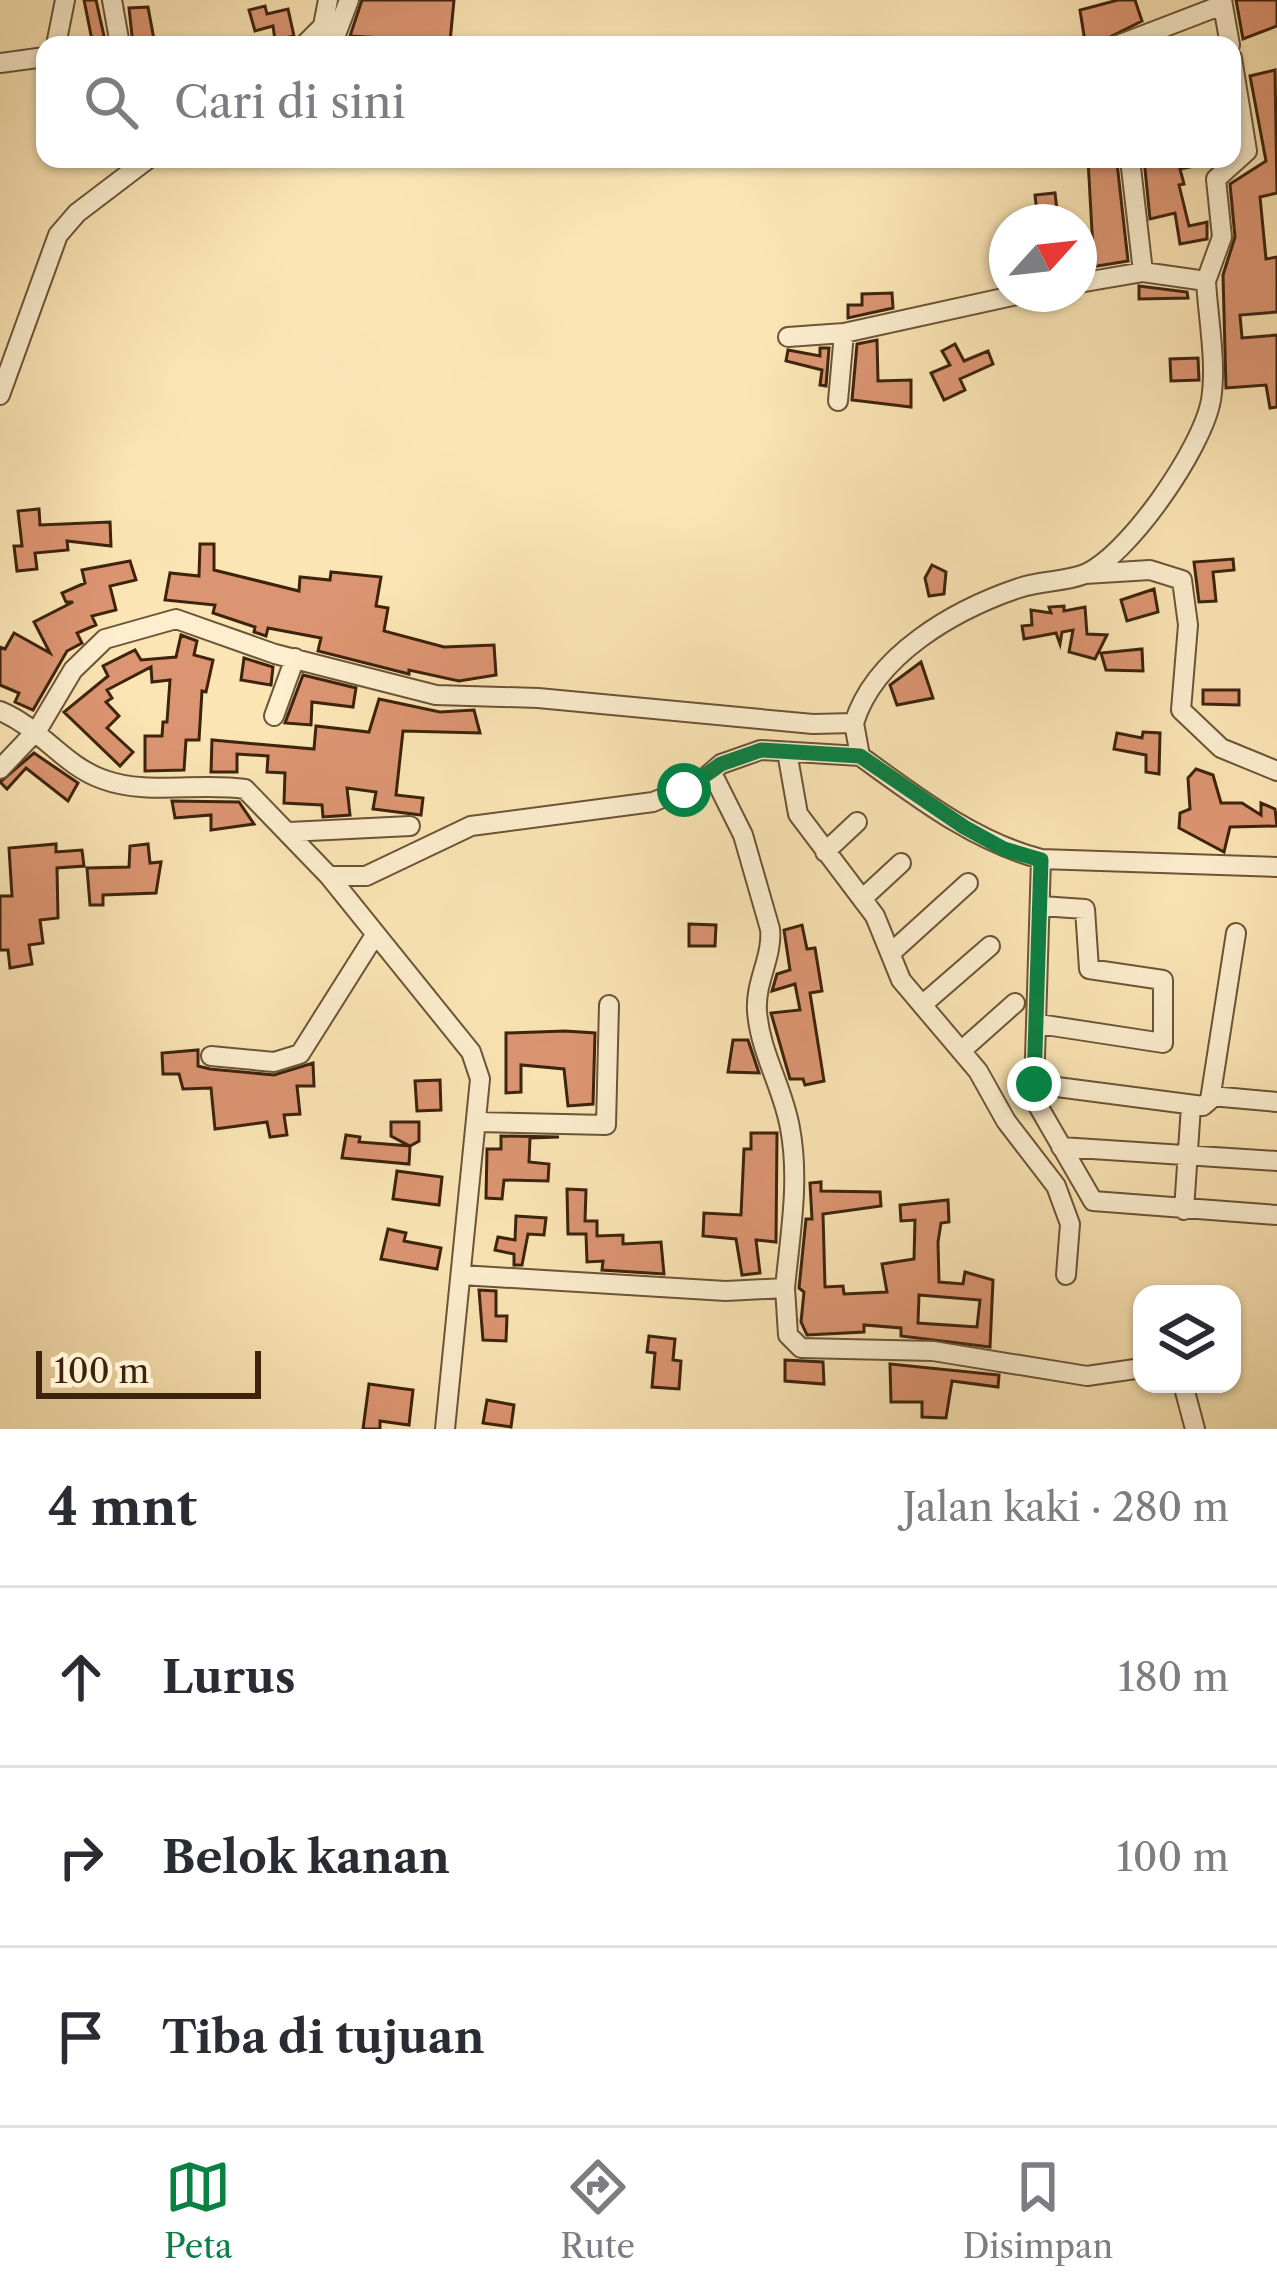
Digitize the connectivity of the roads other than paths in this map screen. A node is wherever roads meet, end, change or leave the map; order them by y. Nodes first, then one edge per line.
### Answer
1 (64, 0) edge
2 (112, 0) edge
3 (328, 0) edge
4 (349, 0) edge
5 (1222, 2) edge
6 (58, 36) edge
7 (118, 36) edge
8 (313, 36) edge
9 (342, 36) edge
10 (1140, 36) edge
11 (1228, 36) edge
12 (36, 58) edge
13 (0, 64) edge
14 (1241, 114) edge
15 (1241, 156) edge
16 (136, 168) edge
17 (1131, 168) edge
18 (1228, 168) edge
19 (1143, 272) junction
20 (1097, 280) edge
21 (1206, 281) junction
22 (989, 301) edge
23 (844, 333) junction
24 (788, 338) dead end
25 (0, 395) edge
26 (838, 401) dead end
27 (1085, 574) junction
28 (295, 658) junction
29 (0, 711) edge
30 (274, 716) dead end
31 (854, 723) junction
32 (38, 729) junction
33 (788, 752) junction
34 (860, 756) junction
35 (0, 769) edge
36 (1277, 771) edge
37 (712, 773) junction
38 (857, 822) dead end
39 (410, 826) dead end
40 (289, 832) junction
41 (825, 852) junction
42 (1041, 860) junction
43 (901, 863) dead end
44 (1277, 866) edge
45 (329, 876) junction
46 (968, 883) dead end
47 (862, 899) junction
48 (1041, 906) junction
49 (1236, 933) dead end
50 (375, 935) junction
51 (990, 946) dead end
52 (892, 950) junction
53 (1015, 1003) dead end
54 (922, 1005) junction
55 (609, 1006) dead end
56 (1039, 1024) junction
57 (961, 1051) junction
58 (211, 1056) dead end
59 (1034, 1084) junction
60 (1211, 1096) junction
61 (1277, 1102) edge
62 (1192, 1106) junction
63 (476, 1122) junction
64 (1061, 1147) junction
65 (1187, 1155) junction
66 (1277, 1162) edge
67 (1184, 1210) junction
68 (1277, 1215) edge
69 (461, 1275) junction
70 (1066, 1275) dead end
71 (785, 1288) junction
72 (1133, 1369) edge
73 (1186, 1393) edge
74 (445, 1429) edge
75 (1195, 1429) edge

1 - 6 street
2 - 7 street
3 - 8 street
4 - 9 street
5 - 10 street
5 - 11 street
12 - 13 street
14 - 15 street
16 - 25 street
17 - 19 street
18 - 21 street
19 - 20 street
19 - 21 street
21 - 27 street
22 - 23 street
23 - 24 street
23 - 26 street
27 - 31 street
27 - 36 street
28 - 30 street
28 - 31 street
28 - 32 street
29 - 32 street
31 - 34 street
32 - 35 street
32 - 40 street
33 - 34 street
33 - 37 street
33 - 41 street
34 - 42 street
37 - 45 street
37 - 71 street
38 - 41 street
39 - 40 street
40 - 45 street
41 - 47 street
42 - 44 street
42 - 48 street
43 - 47 street
45 - 50 street
46 - 52 street
47 - 52 street
48 - 56 street
48 - 56 street
49 - 60 street
50 - 58 street
50 - 63 street
51 - 54 street
52 - 54 street
53 - 57 street
54 - 57 street
55 - 63 street
56 - 59 street
57 - 70 street
59 - 62 street
59 - 64 street
60 - 61 street
60 - 62 street
62 - 65 street
63 - 69 street
64 - 65 street
64 - 67 street
65 - 66 street
65 - 67 street
67 - 68 street
69 - 71 street
69 - 74 street
71 - 72 street
73 - 75 street

